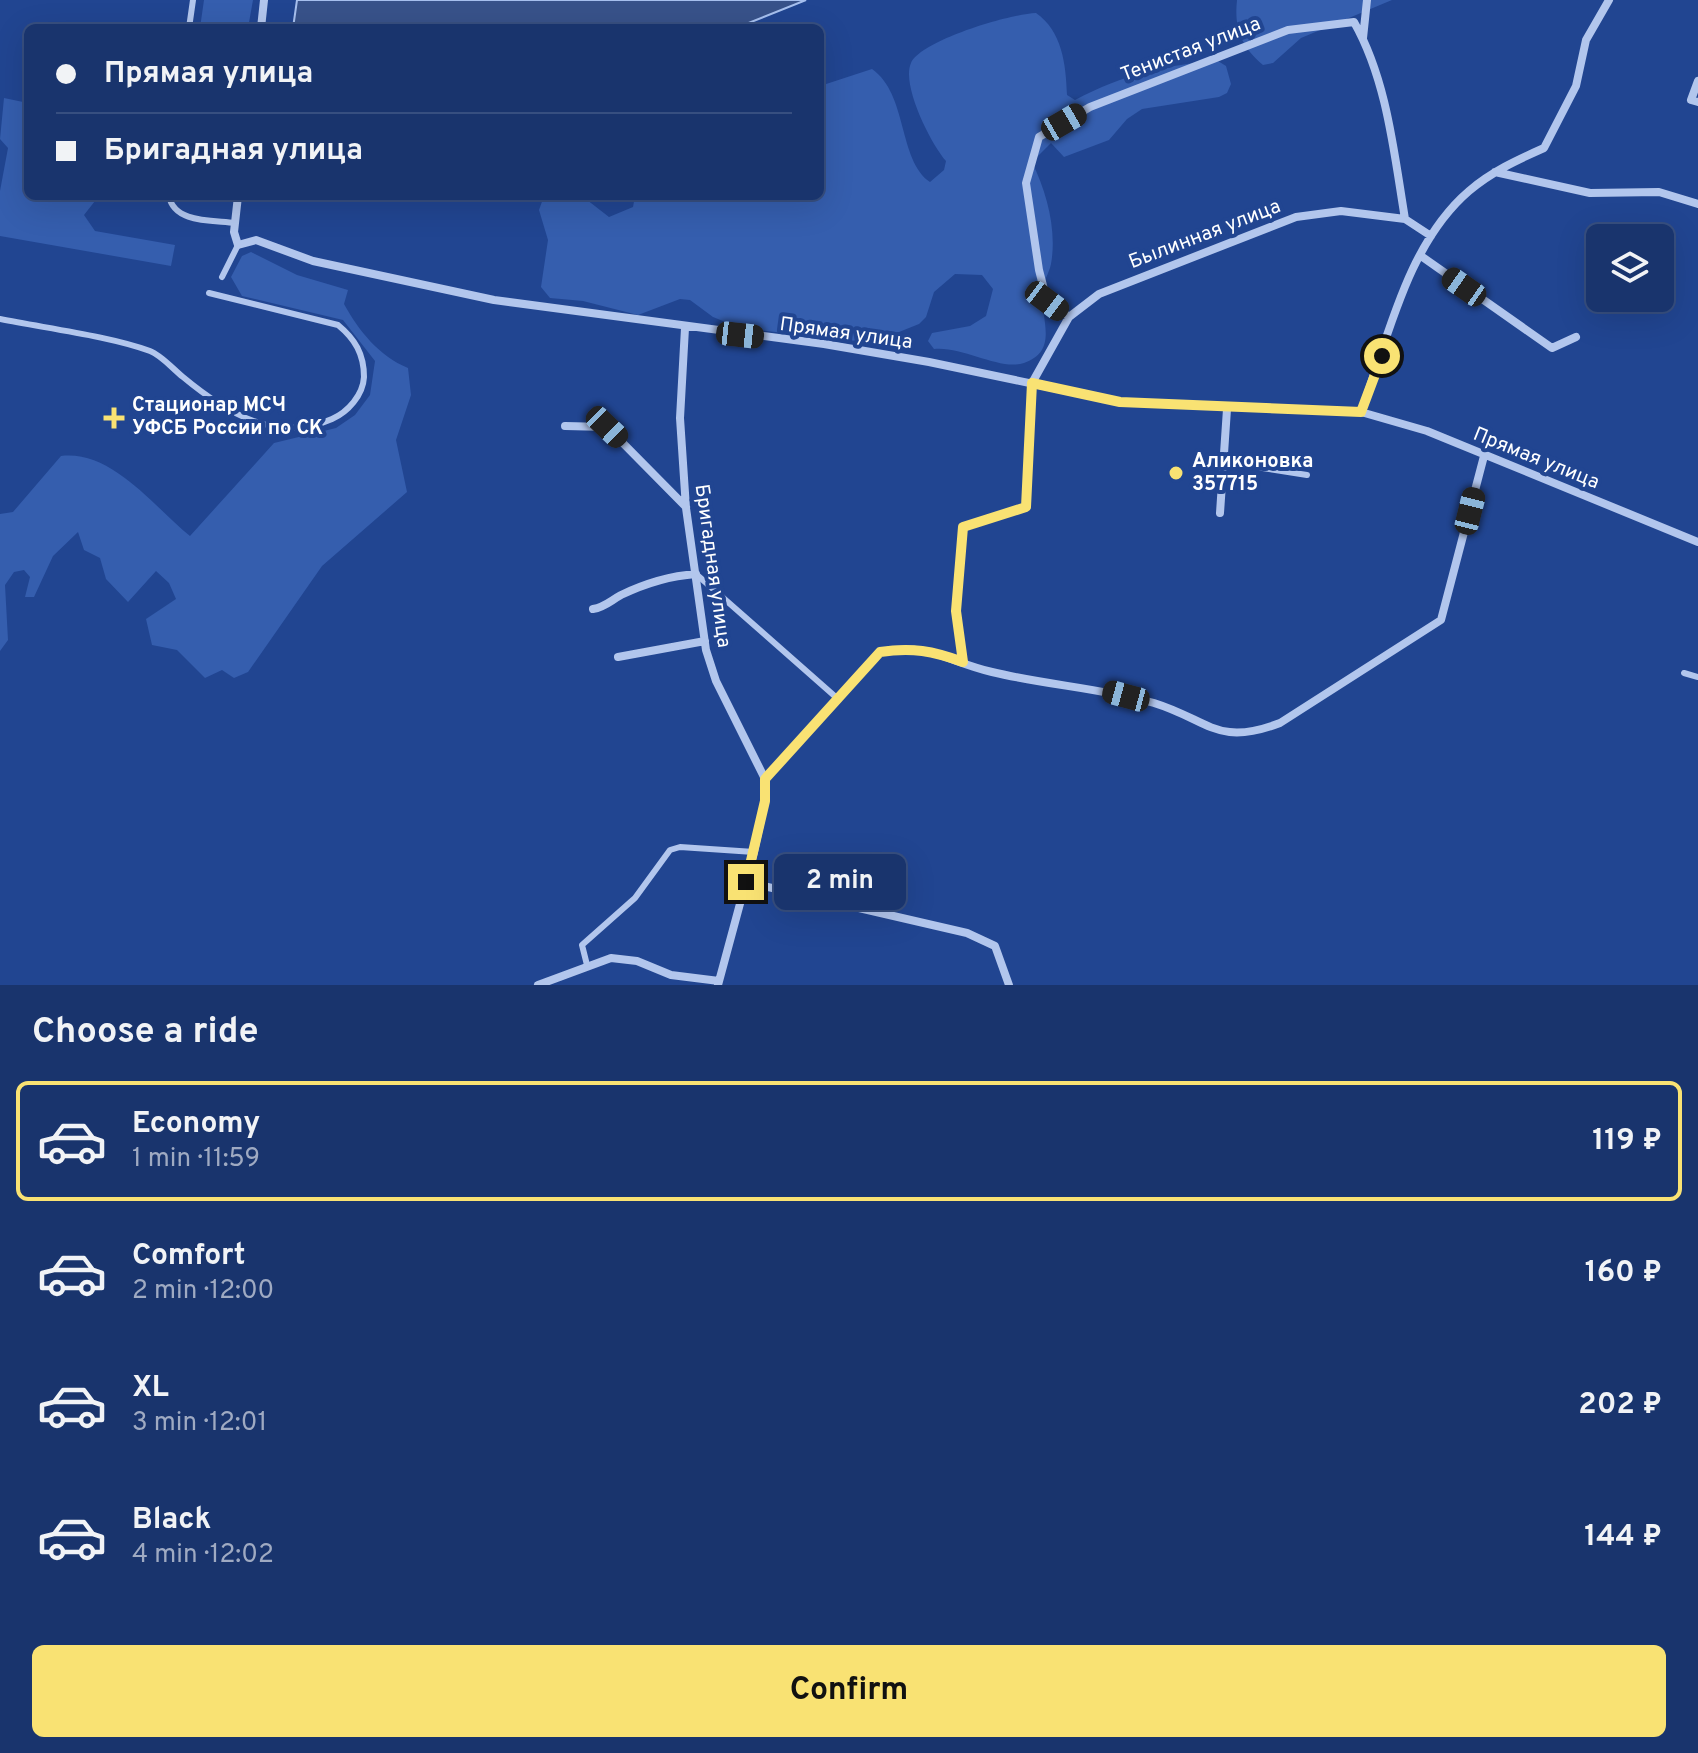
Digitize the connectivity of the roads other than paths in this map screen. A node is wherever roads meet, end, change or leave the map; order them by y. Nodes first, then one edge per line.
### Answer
1 (193, 0) edge
2 (264, 0) edge
3 (1367, 0) edge
4 (1609, 0) edge
5 (190, 24) edge
6 (261, 24) edge
7 (1363, 38) junction
8 (1698, 81) edge
9 (1698, 102) edge
10 (1494, 172) junction
11 (170, 200) edge
12 (238, 200) edge
13 (1698, 204) edge
14 (1405, 219) junction
15 (235, 223) junction
16 (1431, 236) junction
17 (238, 245) junction
18 (1421, 256) junction
19 (222, 277) dead end
20 (209, 293) dead end
21 (1069, 317) junction
22 (0, 319) edge
23 (685, 328) junction
24 (1576, 337) dead end
25 (1032, 383) junction
26 (1227, 409) junction
27 (1361, 412) junction
28 (565, 426) dead end
29 (1484, 456) junction
30 (1223, 462) junction
31 (1307, 475) dead end
32 (686, 508) junction
33 (1220, 513) dead end
34 (963, 527) joint
35 (1698, 542) edge
36 (696, 574) junction
37 (593, 609) dead end
38 (705, 641) junction
39 (618, 657) dead end
40 (963, 662) junction
41 (1684, 673) dead end
42 (1698, 677) edge
43 (838, 699) junction
44 (765, 779) junction
45 (754, 852) junction
46 (746, 882) junction
47 (587, 965) junction
48 (718, 983) edge
49 (538, 985) edge
50 (1009, 985) edge

1 - 5 lane
2 - 6 street
3 - 7 street
4 - 10 street
7 - 14 street
7 - 21 street, Тенистая улица
8 - 9 street
10 - 13 street
10 - 16 street
11 - 15 lane
12 - 15 street
14 - 16 street, Былинная улица
14 - 21 street, Былинная улица
15 - 17 street
16 - 18 street
17 - 19 lane
17 - 23 street, Прямая улица
18 - 24 street
18 - 27 street
20 - 22 lane
21 - 25 street, Былинная улица
23 - 25 street, Прямая улица
23 - 32 street, Бригадная улица
25 - 26 street, Прямая улица
25 - 34 street
26 - 27 street, Прямая улица
26 - 30 street
27 - 29 street, Прямая улица
28 - 32 street
29 - 35 street, Прямая улица
29 - 40 street
30 - 31 lane
30 - 33 street
32 - 36 street, Бригадная улица
34 - 40 lane
36 - 37 street
36 - 38 street, Бригадная улица
36 - 43 lane
38 - 39 street
38 - 44 street, Бригадная улица
40 - 43 street
41 - 42 lane
43 - 44 street
44 - 45 street
45 - 46 street
45 - 47 lane
46 - 48 street
46 - 50 street
47 - 48 street
47 - 49 street

